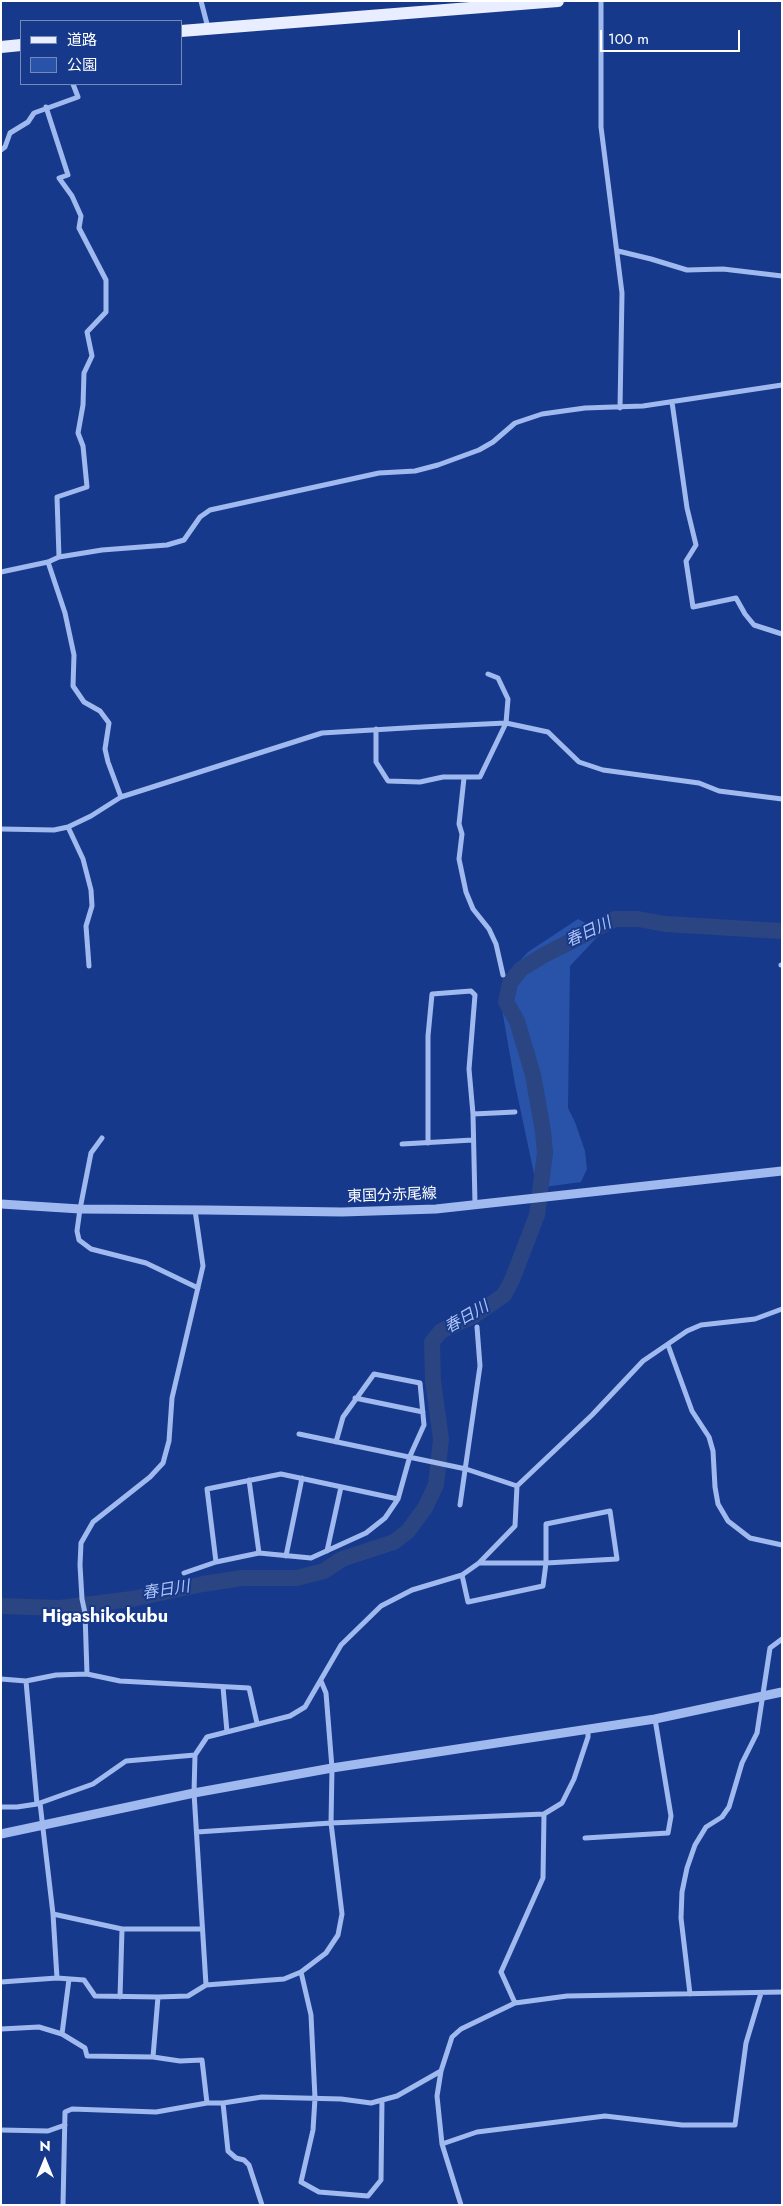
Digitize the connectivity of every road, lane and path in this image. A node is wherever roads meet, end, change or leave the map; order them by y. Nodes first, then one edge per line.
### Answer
1 (201, 1) edge
2 (558, 1) edge
3 (601, 1) edge
4 (208, 29) junction
5 (182, 31) edge
6 (20, 45) edge
7 (1, 47) edge
8 (73, 85) edge
9 (46, 107) junction
10 (1, 150) edge
11 (618, 252) junction
12 (782, 276) edge
13 (782, 385) edge
14 (672, 402) junction
15 (620, 408) junction
16 (60, 557) junction
17 (48, 562) junction
18 (1, 572) edge
19 (782, 634) edge
20 (488, 674) dead end
21 (506, 723) junction
22 (376, 730) junction
23 (464, 778) junction
24 (122, 797) junction
25 (782, 799) edge
26 (68, 827) junction
27 (1, 829) edge
28 (89, 966) dead end
29 (503, 975) dead end
30 (515, 1112) dead end
31 (473, 1114) junction
32 (102, 1138) dead end
33 (473, 1140) junction
34 (428, 1143) junction
35 (402, 1144) dead end
36 (782, 1171) edge
37 (1, 1204) edge
38 (475, 1204) junction
39 (80, 1208) junction
40 (195, 1210) junction
41 (198, 1288) junction
42 (782, 1310) edge
43 (477, 1327) dead end
44 (668, 1345) junction
45 (355, 1398) junction
46 (423, 1412) junction
47 (299, 1434) dead end
48 (336, 1442) junction
49 (410, 1456) junction
50 (466, 1469) junction
51 (302, 1478) junction
52 (249, 1480) junction
53 (341, 1486) junction
54 (517, 1486) junction
55 (398, 1499) junction
56 (460, 1504) dead end
57 (782, 1545) edge
58 (327, 1551) junction
59 (259, 1553) junction
60 (286, 1556) junction
61 (216, 1562) junction
62 (479, 1563) junction
63 (546, 1563) junction
64 (184, 1573) dead end
65 (462, 1575) junction
66 (782, 1639) edge
67 (87, 1674) junction
68 (1, 1679) edge
69 (26, 1681) junction
70 (321, 1681) junction
71 (223, 1687) junction
72 (782, 1692) edge
73 (763, 1697) junction
74 (655, 1719) junction
75 (257, 1723) junction
76 (588, 1728) junction
77 (226, 1732) junction
78 (195, 1755) junction
79 (332, 1768) junction
80 (194, 1793) junction
81 (38, 1804) junction
82 (1, 1807) edge
83 (544, 1814) junction
84 (330, 1823) junction
85 (42, 1825) junction
86 (197, 1832) junction
87 (1, 1834) edge
88 (585, 1838) dead end
89 (53, 1914) junction
90 (122, 1929) junction
91 (202, 1929) junction
92 (301, 1972) junction
93 (57, 1978) junction
94 (70, 1979) junction
95 (1, 1982) edge
96 (206, 1985) junction
97 (782, 1992) edge
98 (760, 1993) junction
99 (690, 1994) junction
100 (120, 1997) junction
101 (158, 1997) junction
102 (515, 2003) junction
103 (1, 2029) edge
104 (62, 2034) junction
105 (153, 2057) junction
106 (441, 2071) junction
107 (315, 2098) junction
108 (382, 2100) junction
109 (207, 2103) junction
110 (223, 2103) junction
111 (66, 2126) junction
112 (1, 2130) edge
113 (442, 2144) junction
114 (63, 2205) edge
115 (262, 2205) edge
116 (462, 2205) edge

1 - 4 street
2 - 4 main road
3 - 11 street
4 - 5 main road
6 - 7 main road
8 - 9 street
9 - 10 street
9 - 16 street
11 - 12 street
11 - 15 street
13 - 14 street
14 - 15 street
14 - 19 street
15 - 16 street
16 - 17 street
17 - 18 street
17 - 24 street
20 - 21 street
21 - 22 street
21 - 23 street
21 - 25 street
22 - 23 street
22 - 24 street
23 - 29 street
24 - 26 street
26 - 27 street
26 - 28 street
30 - 31 street
31 - 33 street
31 - 34 street
32 - 39 street
33 - 34 street
33 - 38 street
34 - 35 street
36 - 38 street, 東国分赤尾線
37 - 39 street, 東国分赤尾線
38 - 40 street, 東国分赤尾線
39 - 40 street, 東国分赤尾線
39 - 41 street
40 - 41 street
41 - 67 street
42 - 44 street
43 - 50 street
44 - 54 street
44 - 57 street
45 - 46 street
45 - 46 street
45 - 48 street
46 - 49 street
47 - 48 street
48 - 49 street
49 - 50 street
49 - 55 street
50 - 54 street
50 - 56 street
51 - 52 street
51 - 53 street
51 - 60 street
52 - 59 street
52 - 61 street
53 - 55 street
53 - 58 street
54 - 62 street
55 - 58 street
58 - 60 street
59 - 60 street
59 - 61 street
61 - 64 street
62 - 63 street
62 - 65 street
63 - 63 street
63 - 65 street
65 - 70 street
66 - 73 street
67 - 69 street
67 - 71 street
68 - 69 street
69 - 81 street
70 - 75 street
70 - 79 street
71 - 75 street
71 - 77 street
72 - 73 street
73 - 74 street
73 - 99 street
74 - 76 street
74 - 88 street
75 - 77 street
76 - 79 street
76 - 83 street
77 - 78 street
78 - 80 street
78 - 81 street
79 - 80 street
79 - 84 street
80 - 85 street
80 - 86 street
81 - 82 street
81 - 85 street
83 - 84 street
83 - 102 street
84 - 86 street
84 - 92 street
85 - 87 street
85 - 89 street
86 - 91 street
89 - 90 street
89 - 93 street
90 - 91 street
90 - 100 street
91 - 96 street
92 - 96 street
92 - 107 street
93 - 94 street
93 - 95 street
94 - 100 street
94 - 104 street
96 - 101 street
97 - 98 street
98 - 99 street
98 - 113 street
99 - 102 street
100 - 101 street
101 - 105 street
102 - 106 street
103 - 104 street
104 - 105 street
105 - 109 street
106 - 108 street
106 - 113 street
107 - 108 street
107 - 108 street
107 - 110 street
109 - 110 street
109 - 111 street
110 - 115 street
111 - 112 street
111 - 114 street
113 - 116 street

